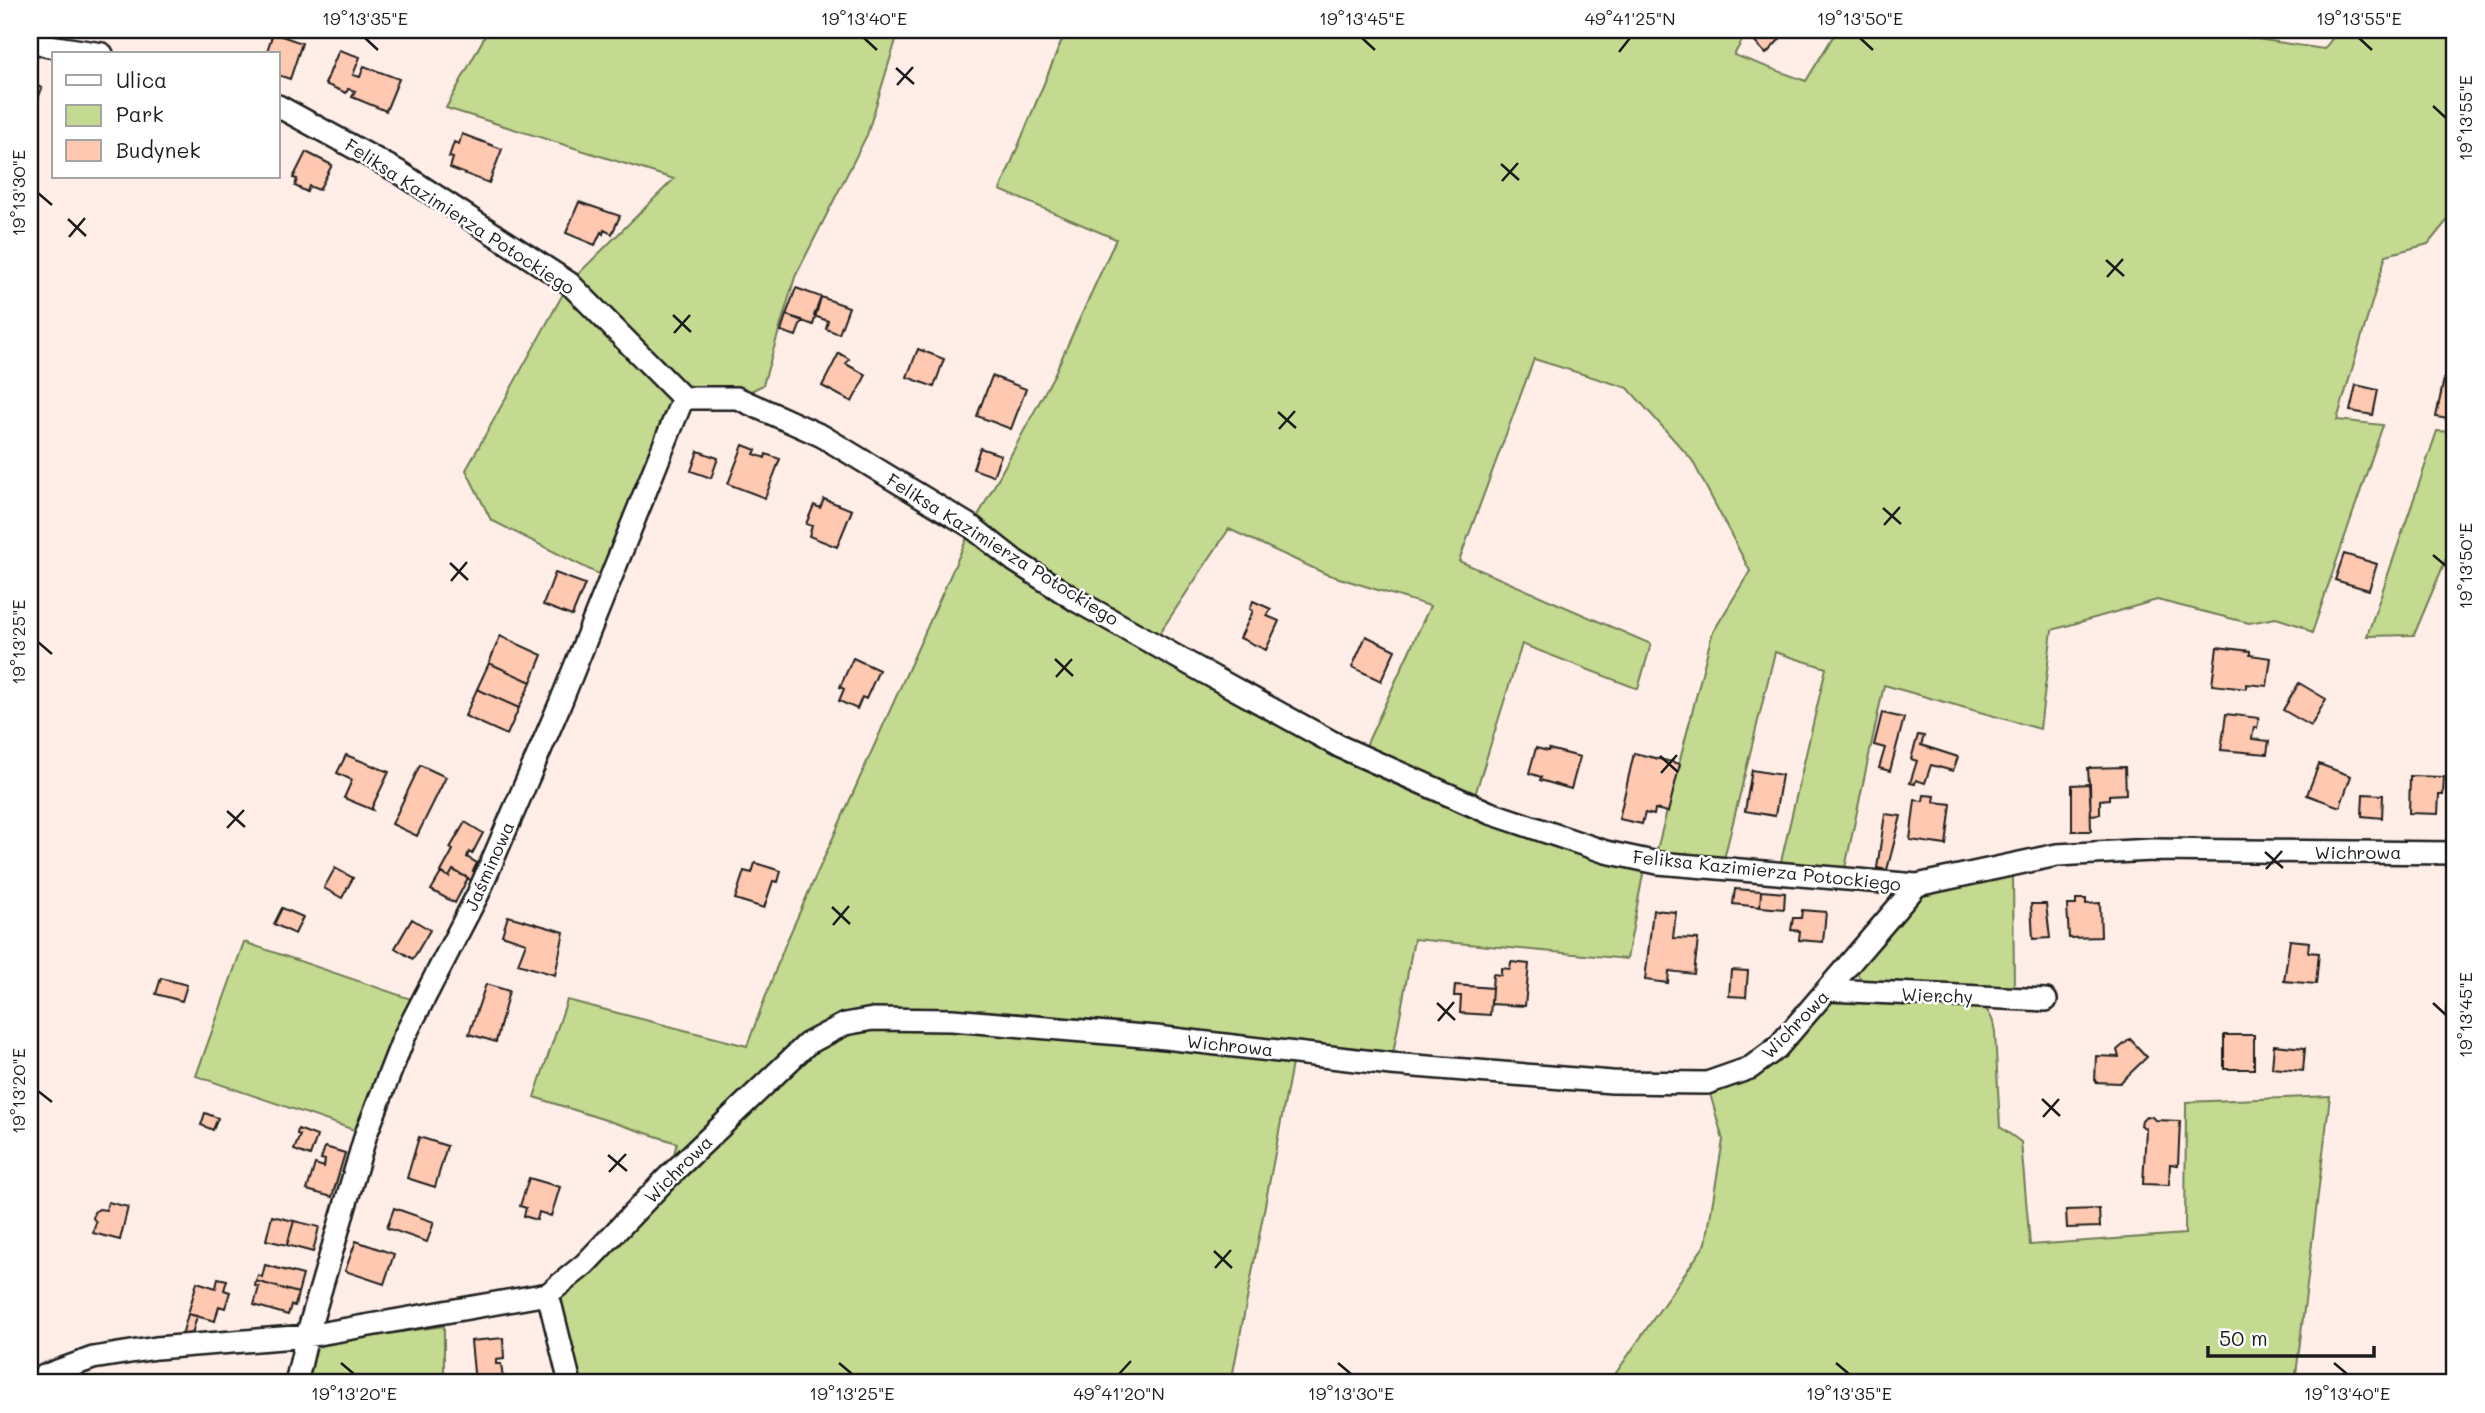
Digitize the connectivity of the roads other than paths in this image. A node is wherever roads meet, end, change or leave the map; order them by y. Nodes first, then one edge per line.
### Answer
1 (30, 40) edge
2 (89, 52) edge
3 (280, 107) edge
4 (683, 398) junction
5 (2455, 853) edge
6 (1917, 885) junction
7 (1828, 990) junction
8 (2046, 1000) dead end
9 (548, 1294) junction
10 (307, 1336) junction
11 (33, 1383) edge
12 (296, 1383) edge
13 (569, 1383) edge

1 - 2 street
3 - 4 street, Feliksa Kazimierza Potockiego
4 - 6 street, Feliksa Kazimierza Potockiego
4 - 10 street, Jaśminowa
5 - 6 street, Wichrowa
6 - 7 street, Wichrowa
7 - 8 street, Wierchy
7 - 9 street, Wichrowa
9 - 10 street, Wichrowa
9 - 13 street
10 - 11 street, Wichrowa
10 - 12 street, Jaśminowa

